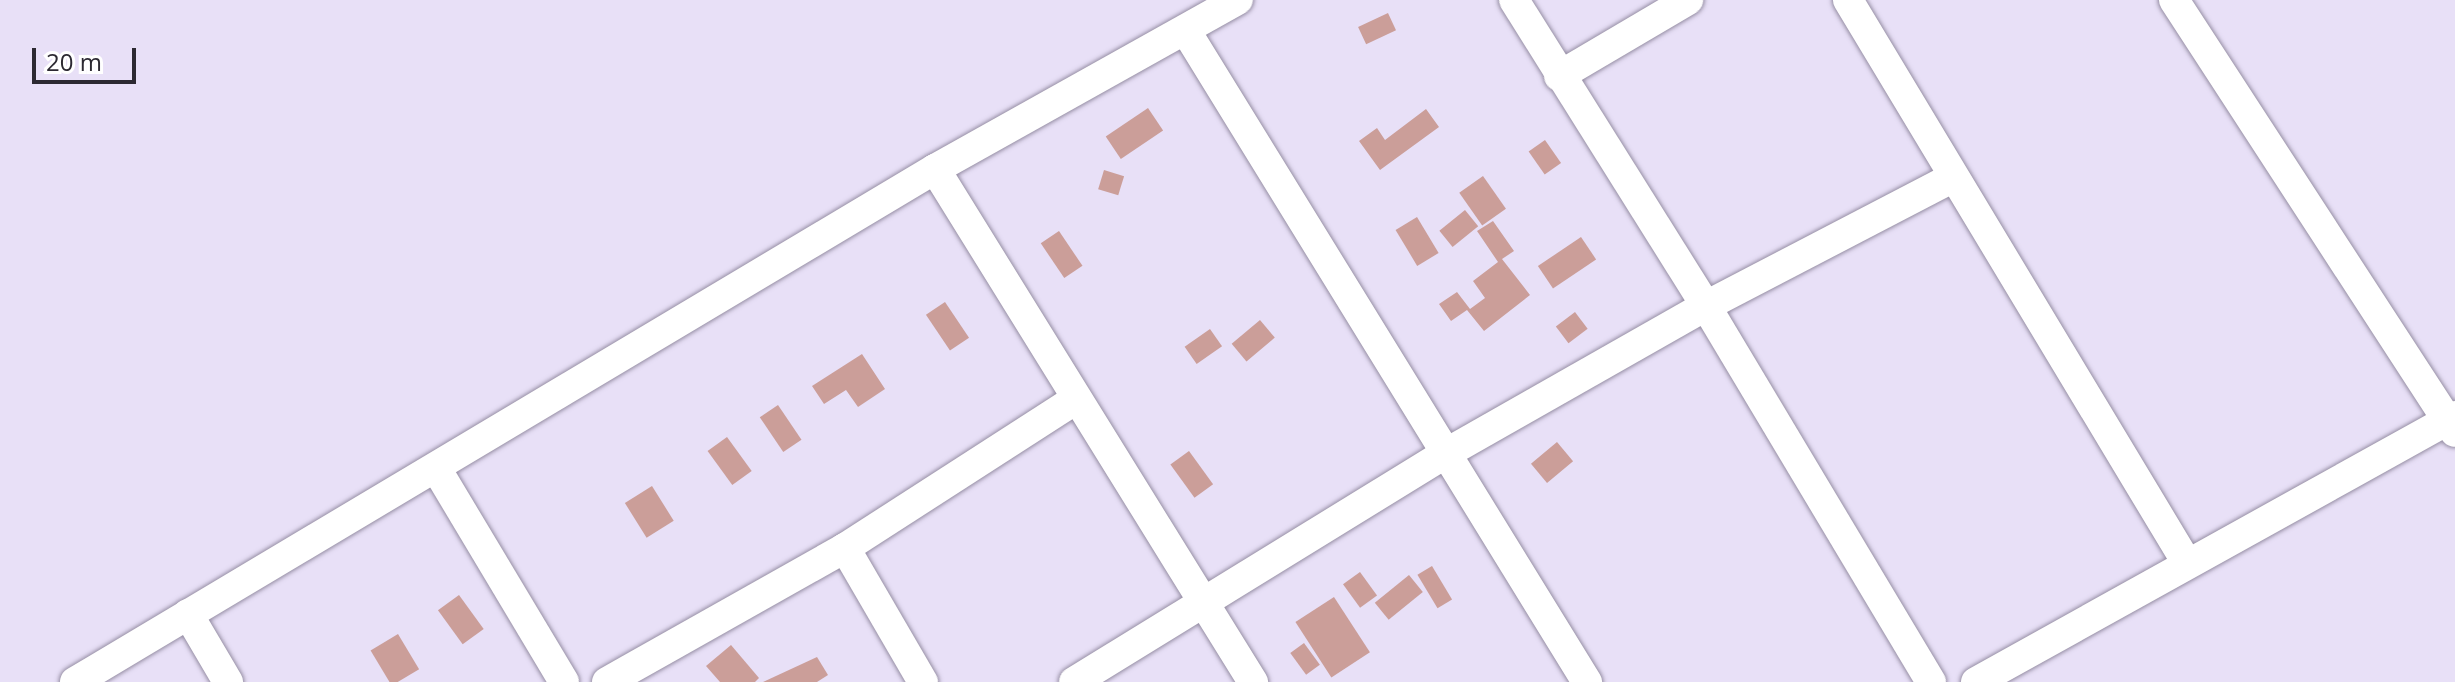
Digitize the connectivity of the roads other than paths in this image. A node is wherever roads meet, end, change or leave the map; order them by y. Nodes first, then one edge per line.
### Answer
1 (1238, 0) edge
2 (1514, 0) edge
3 (1688, 0) edge
4 (1848, 0) edge
5 (2174, 0) edge
6 (1186, 31) junction
7 (1559, 76) junction
8 (935, 169) junction
9 (1952, 178) junction
10 (1706, 306) junction
11 (1076, 399) junction
12 (2452, 423) edge
13 (1445, 454) junction
14 (436, 468) junction
15 (845, 548) junction
16 (2187, 563) junction
17 (1205, 599) junction
18 (188, 614) junction
19 (75, 682) edge
20 (228, 682) edge
21 (564, 682) edge
22 (607, 682) edge
23 (923, 682) edge
24 (1074, 682) edge
25 (1253, 682) edge
26 (1587, 682) edge
27 (1931, 682) edge
28 (1976, 682) edge

1 - 6 street
2 - 7 street
3 - 7 street
4 - 9 street
5 - 12 street
6 - 8 street
6 - 13 street
7 - 10 street
8 - 11 street
8 - 14 street
9 - 10 street
9 - 16 street
10 - 13 street
10 - 27 street
11 - 15 street
11 - 17 street
12 - 16 street
13 - 17 street
13 - 26 street
14 - 18 street
14 - 21 street
15 - 22 street
15 - 23 street
16 - 28 street
17 - 24 street
17 - 25 street
18 - 19 street
18 - 20 street

